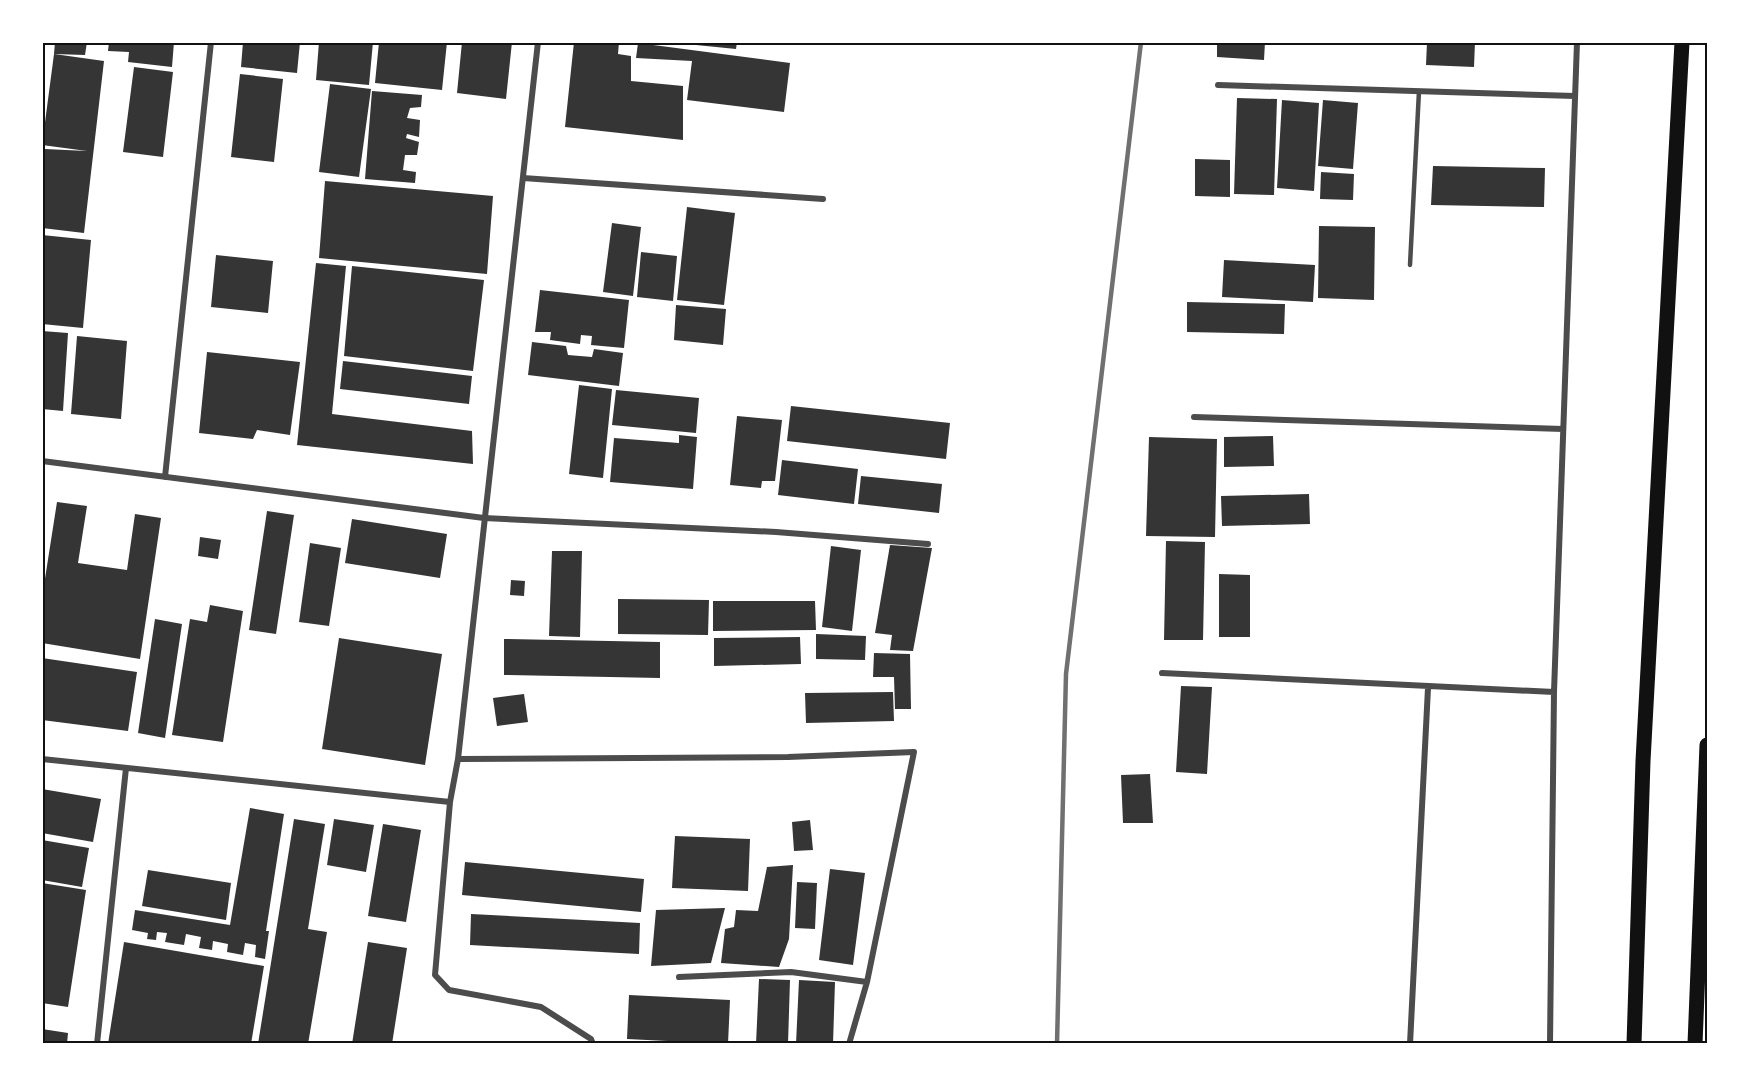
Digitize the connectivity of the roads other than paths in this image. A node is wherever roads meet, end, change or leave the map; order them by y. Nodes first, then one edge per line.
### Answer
1 (211, 42) edge
2 (538, 42) edge
3 (1577, 42) edge
4 (1682, 42) edge
5 (1218, 85) dead end
6 (1419, 91) junction
7 (1575, 96) junction
8 (523, 178) junction
9 (823, 199) dead end
10 (1410, 265) dead end
11 (1194, 417) dead end
12 (1563, 429) junction
13 (42, 461) edge
14 (165, 477) junction
15 (484, 518) junction
16 (928, 544) dead end
17 (1162, 673) dead end
18 (1428, 688) junction
19 (1554, 692) junction
20 (1707, 745) edge
21 (42, 759) edge
22 (458, 759) junction
23 (126, 768) junction
24 (450, 802) junction
25 (679, 976) dead end
26 (867, 982) junction
27 (97, 1044) edge
28 (593, 1044) edge
29 (849, 1044) edge
30 (1410, 1044) edge
31 (1551, 1044) edge
32 (1634, 1044) edge
33 (1695, 1044) edge

1 - 14 street
2 - 8 street
3 - 7 street
4 - 32 main road
5 - 6 street
6 - 7 street
6 - 10 lane
7 - 12 street
8 - 9 street
8 - 15 street
11 - 12 street
12 - 19 street
13 - 14 street
14 - 15 street
15 - 16 street
15 - 22 street
17 - 18 street
18 - 19 street
18 - 30 street
19 - 31 street
20 - 33 main road
21 - 23 street
22 - 24 street
22 - 26 street
23 - 24 street
23 - 27 street
24 - 28 street
25 - 26 street
26 - 29 street

